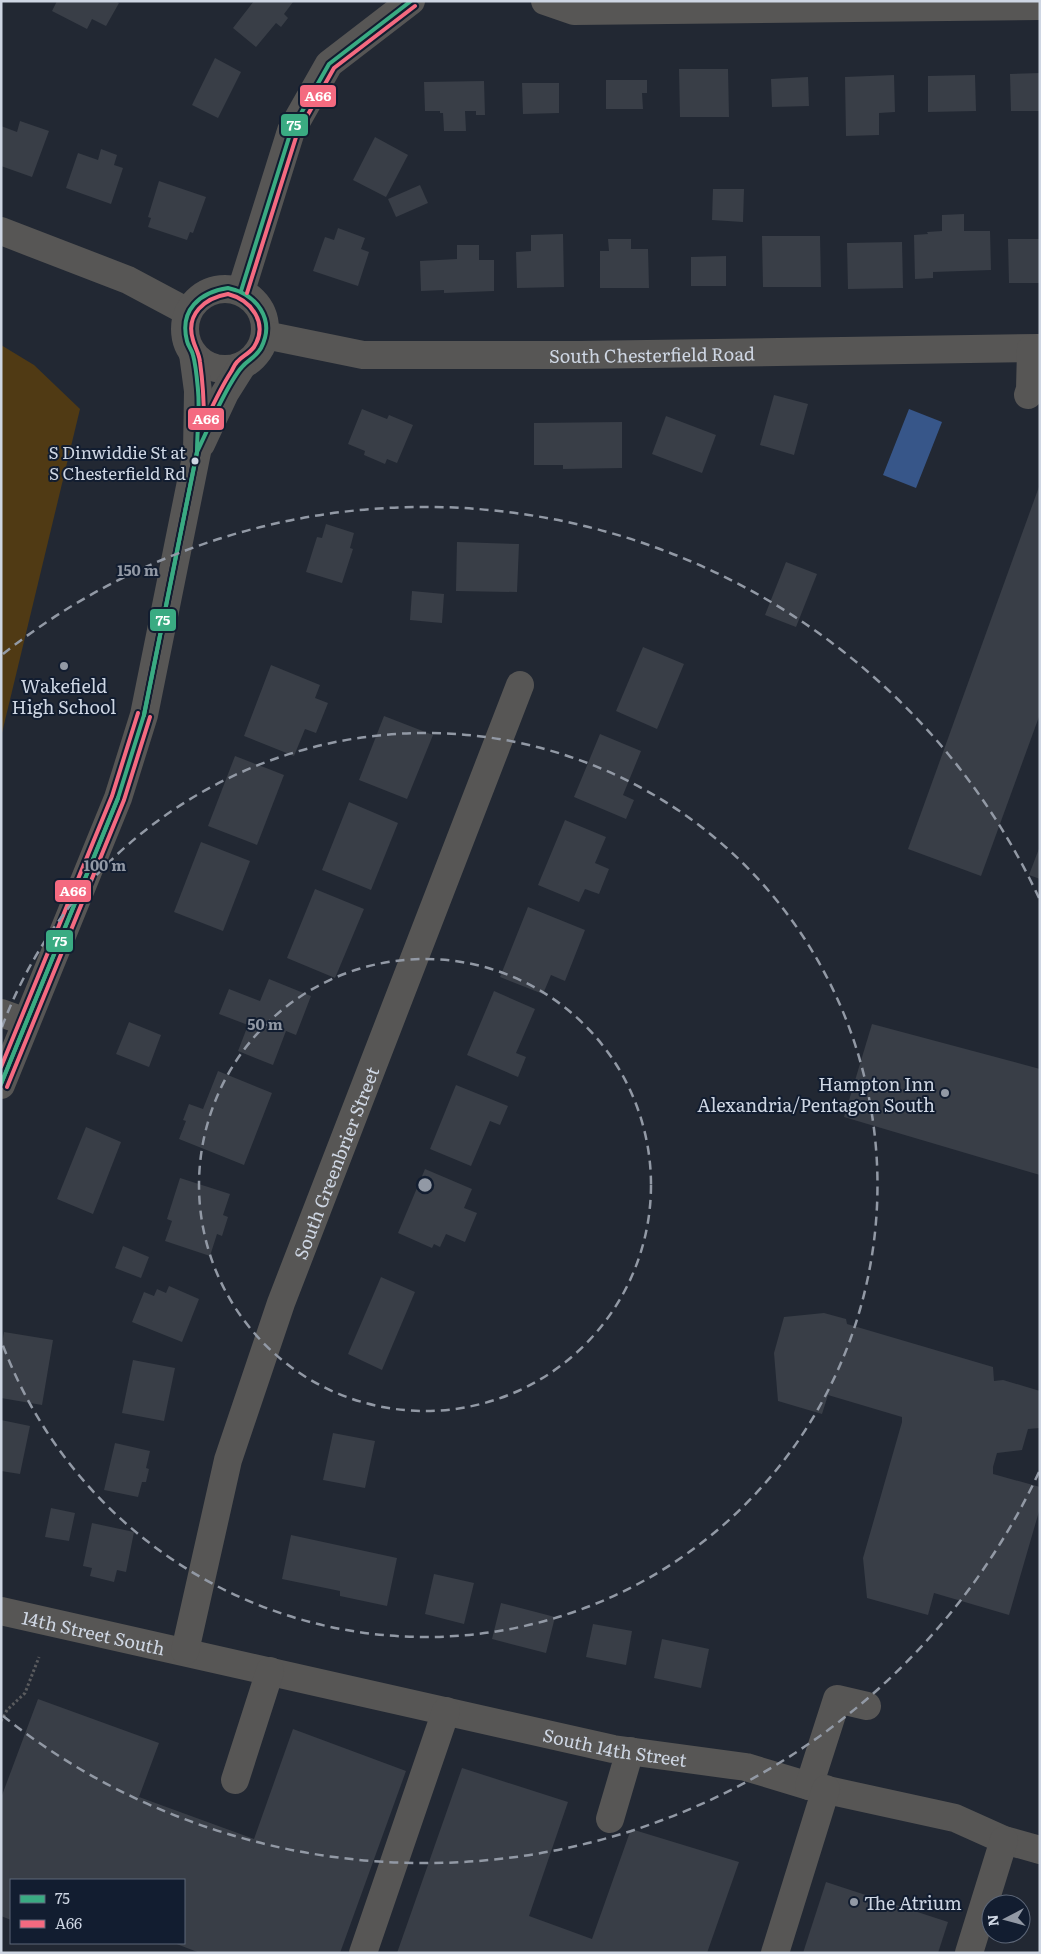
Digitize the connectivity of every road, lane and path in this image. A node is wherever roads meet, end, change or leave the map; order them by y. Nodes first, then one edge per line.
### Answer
1 (411, 1) edge
2 (545, 1) edge
3 (1040, 6) edge
4 (1, 231) edge
5 (241, 291) junction
6 (188, 312) junction
7 (265, 335) junction
8 (1036, 348) edge
9 (193, 354) junction
10 (242, 366) junction
11 (1028, 395) dead end
12 (196, 452) junction
13 (520, 685) dead end
14 (1, 1013) edge
15 (26, 1022) junction
16 (1, 1085) edge
17 (1, 1611) edge
18 (185, 1651) junction
19 (39, 1657) dead end
20 (270, 1671) junction
21 (867, 1706) dead end
22 (446, 1711) junction
23 (1, 1721) edge
24 (622, 1750) junction
25 (235, 1780) dead end
26 (818, 1787) junction
27 (602, 1816) dead end
28 (1004, 1840) junction
29 (1040, 1850) edge
30 (363, 1953) edge
31 (775, 1953) edge
32 (969, 1953) edge

1 - 5 street
2 - 3 street
4 - 6 street
5 - 6 street
5 - 7 street
6 - 9 street
7 - 8 street, South Chesterfield Road
7 - 10 street
8 - 11 street
9 - 10 street
9 - 12 street
10 - 12 street
12 - 15 street
13 - 18 street, South Greenbrier Street
14 - 15 street
15 - 16 street
17 - 18 street, 14th Street South
18 - 20 street, South 14th Street
19 - 23 path
20 - 22 street, South 14th Street
20 - 25 street
21 - 26 street
22 - 24 street, South 14th Street
22 - 30 street
24 - 26 street, South 14th Street
24 - 27 street
26 - 28 street, South 14th Street
26 - 31 street
28 - 29 street, South 14th Street
28 - 32 street

